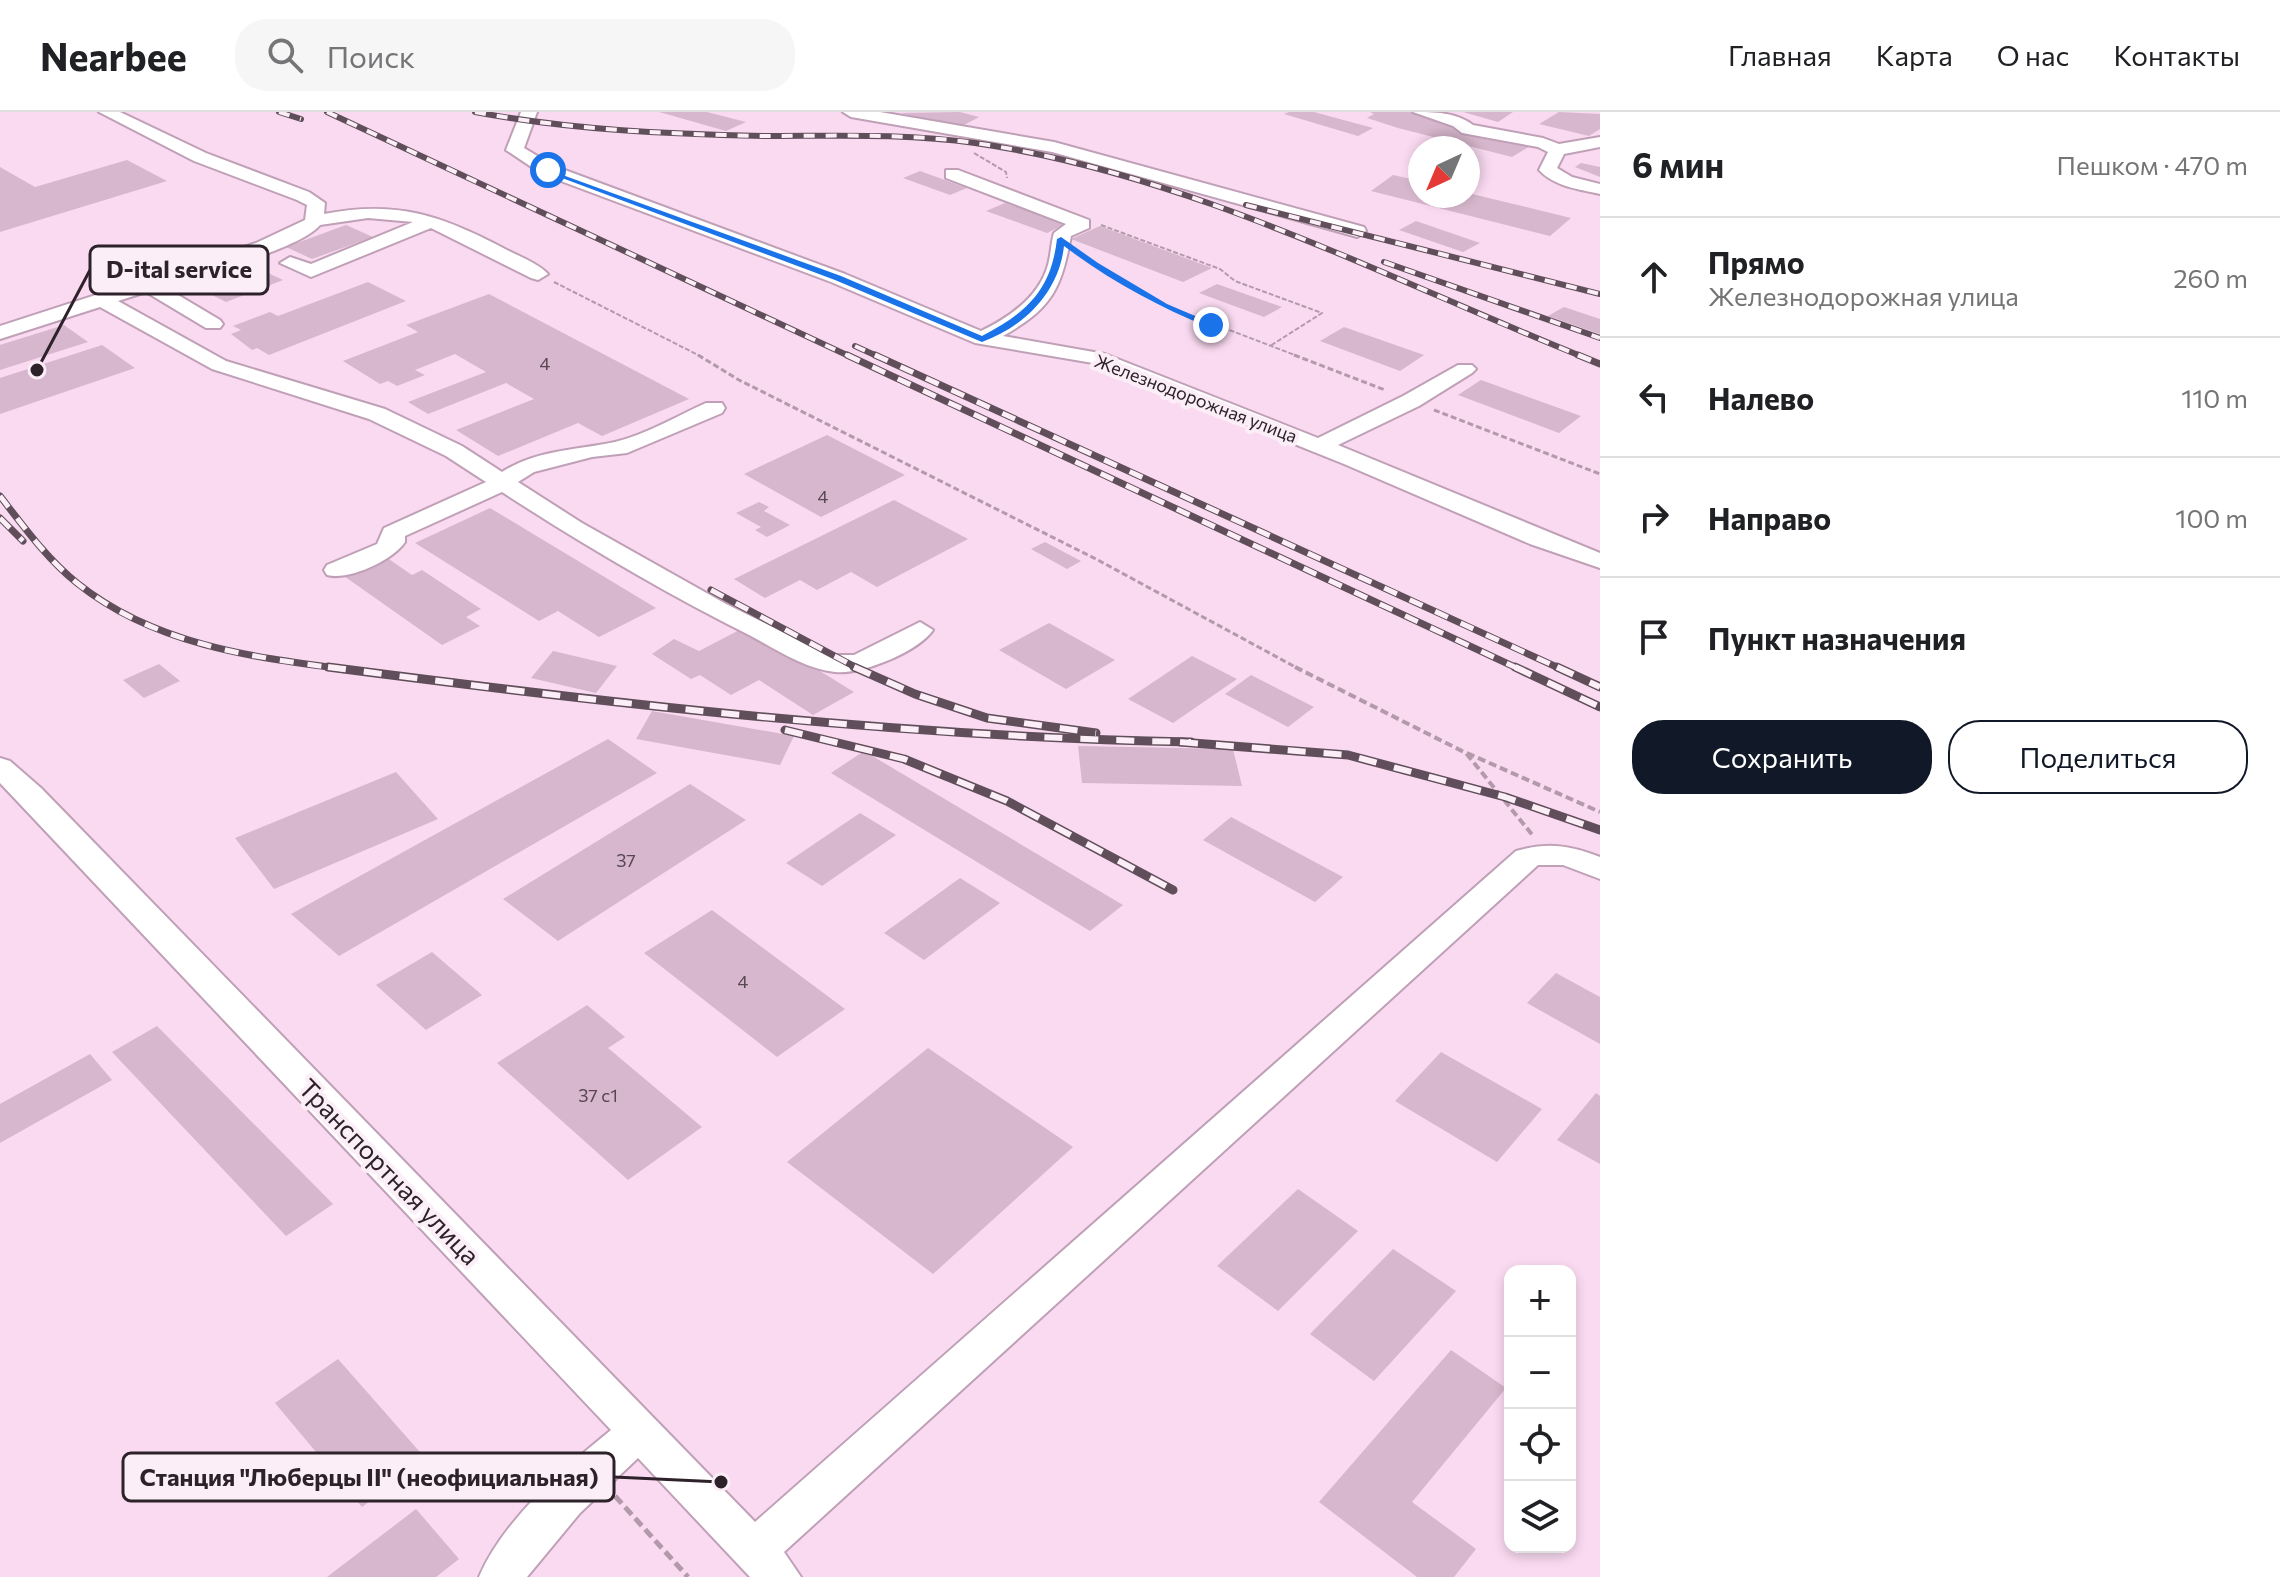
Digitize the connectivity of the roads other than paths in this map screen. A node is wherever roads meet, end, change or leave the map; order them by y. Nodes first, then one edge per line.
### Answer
1 (107, 112) edge
2 (529, 112) edge
3 (851, 112) edge
4 (1421, 112) edge
5 (1600, 142) edge
6 (1557, 150) junction
7 (952, 174) dead end
8 (1600, 189) edge
9 (314, 221) junction
10 (429, 222) junction
11 (1357, 231) dead end
12 (290, 263) dead end
13 (538, 274) road end
14 (148, 285) junction
15 (102, 300) junction
16 (213, 324) dead end
17 (0, 333) edge
18 (982, 339) junction
19 (1465, 369) dead end
20 (714, 408) dead end
21 (1319, 446) junction
22 (500, 484) junction
23 (1600, 561) edge
24 (336, 570) dead end
25 (920, 630) dead end
26 (0, 767) edge
27 (1600, 869) edge
28 (639, 1432) junction
29 (754, 1551) junction
30 (501, 1577) edge
31 (779, 1577) edge

1 - 9 street
2 - 18 street, Железнодорожная улица
3 - 11 street
4 - 6 street
5 - 6 street
6 - 8 street
7 - 18 street
9 - 10 street
9 - 14 street
10 - 12 street
10 - 13 street
14 - 15 street
14 - 16 street
15 - 17 street
15 - 22 street
18 - 21 street, Железнодорожная улица
19 - 21 street
20 - 22 street
21 - 23 street, Железнодорожная улица
22 - 24 street
22 - 25 street
26 - 28 street, Транспортная улица
27 - 29 street
28 - 29 street, Транспортная улица
28 - 30 street
29 - 31 street, Транспортная улица

